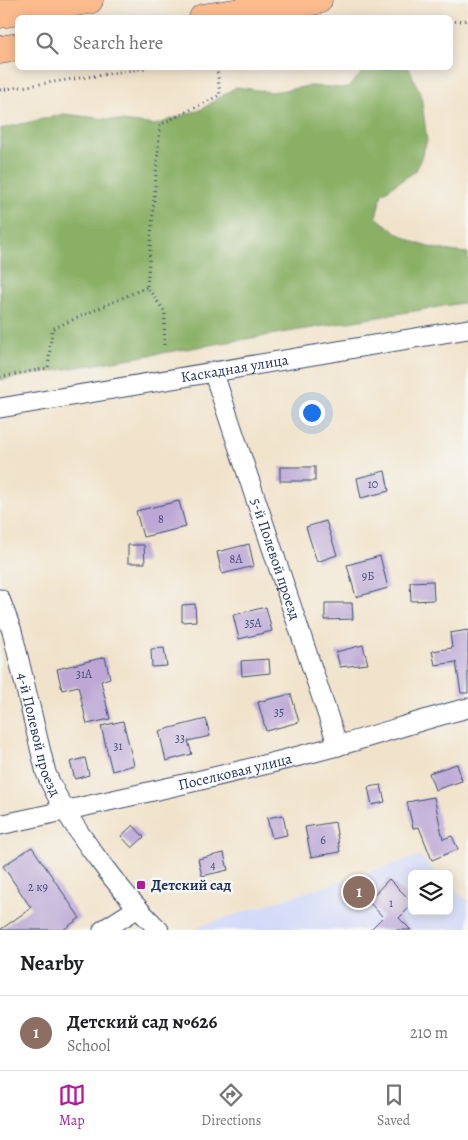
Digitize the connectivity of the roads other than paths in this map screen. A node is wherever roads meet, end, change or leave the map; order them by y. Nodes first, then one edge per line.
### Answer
1 (89, 0) edge
2 (318, 0) edge
3 (0, 14) edge
4 (222, 15) edge
5 (15, 48) edge
6 (0, 50) edge
7 (468, 329) edge
8 (213, 371) junction
9 (0, 408) edge
10 (0, 599) edge
11 (468, 708) edge
12 (338, 746) junction
13 (65, 809) junction
14 (0, 825) edge
15 (138, 908) junction
16 (103, 930) edge
17 (159, 930) edge

1 - 3 highway
2 - 4 highway
5 - 6 highway
7 - 8 street, Каскадная улица
8 - 9 street, Каскадная улица
8 - 12 street, 5-й Полевой проезд
10 - 13 street, 4-й Полевой проезд
11 - 12 street, Поселковая улица
12 - 13 street, Поселковая улица
13 - 14 street, Поселковая улица
13 - 15 street, 4-й Полевой проезд
15 - 16 street
15 - 17 street, 4-й Полевой проезд

